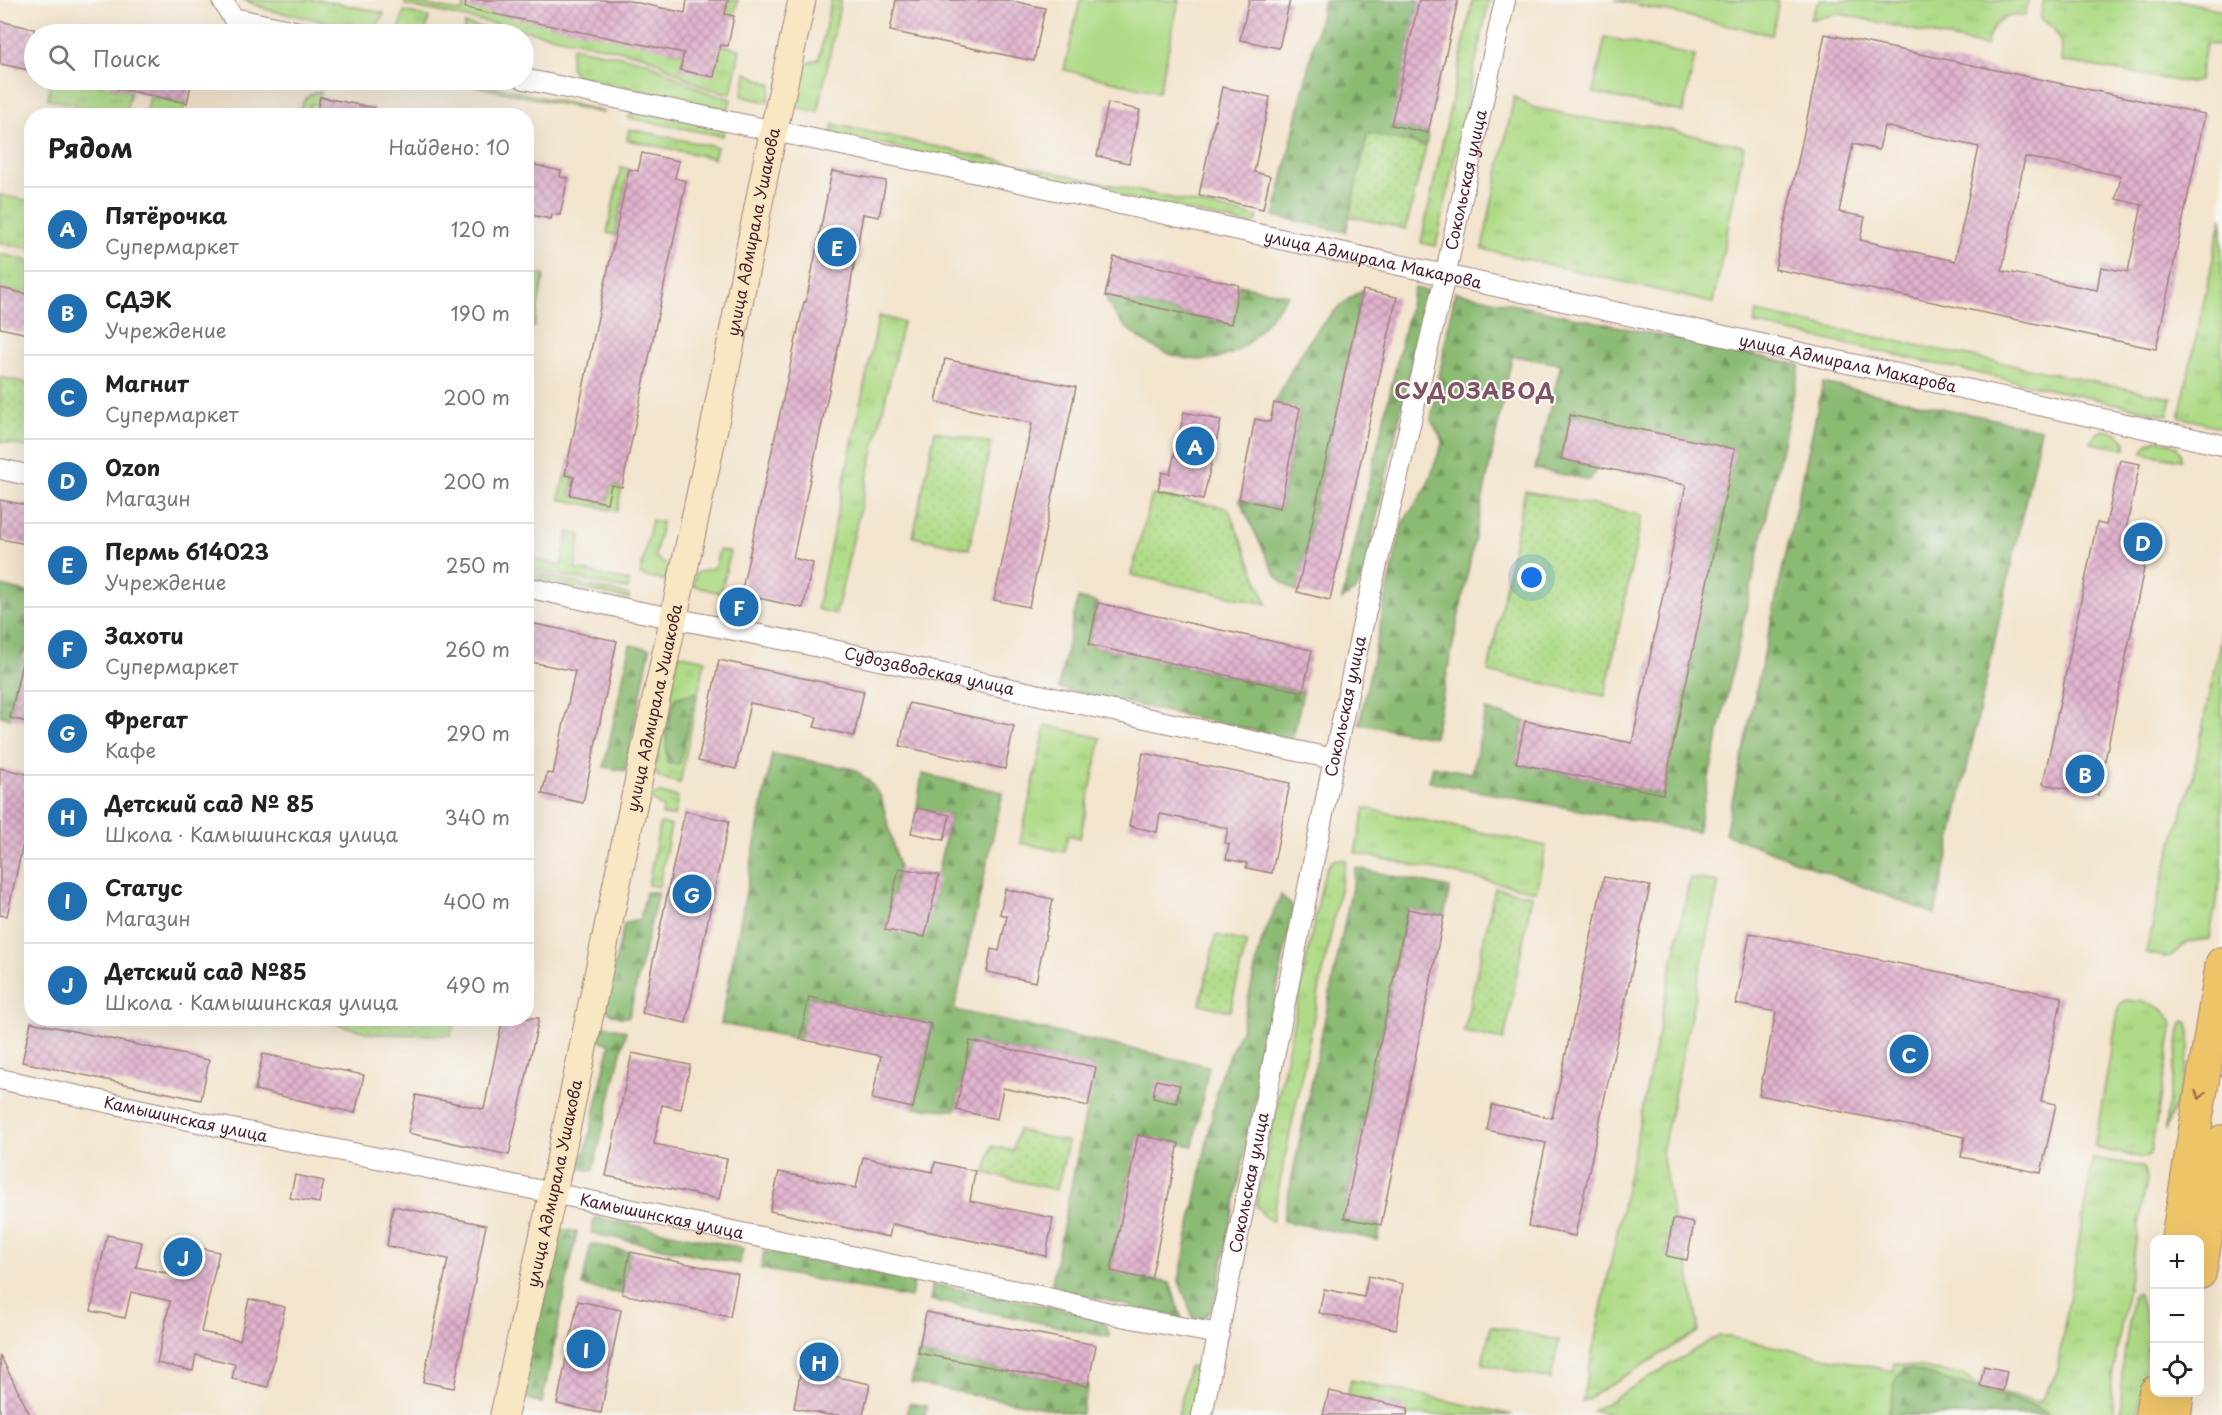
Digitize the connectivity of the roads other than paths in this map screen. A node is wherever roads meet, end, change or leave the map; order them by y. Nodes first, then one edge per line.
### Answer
1 (222, 0) edge
2 (802, 0) edge
3 (1504, 0) edge
4 (262, 24) edge
5 (534, 81) edge
6 (774, 130) junction
7 (1445, 276) junction
8 (2222, 445) edge
9 (0, 469) edge
10 (24, 474) edge
11 (534, 589) edge
12 (674, 618) junction
13 (1334, 759) junction
14 (2222, 963) edge
15 (0, 1079) edge
16 (2222, 1141) edge
17 (553, 1193) junction
18 (2178, 1235) edge
19 (2204, 1244) edge
20 (1219, 1335) junction
21 (504, 1415) edge
22 (1202, 1415) edge

1 - 4 street
2 - 6 street, улица Адмирала Ушакова
3 - 7 street, Сокольская улица
5 - 6 street, улица Адмирала Макарова
6 - 7 street, улица Адмирала Макарова
6 - 12 street, улица Адмирала Ушакова
7 - 8 street, улица Адмирала Макарова
7 - 13 street, Сокольская улица
9 - 10 street
11 - 12 street, Судозаводская улица
12 - 13 street, Судозаводская улица
12 - 17 street, улица Адмирала Ушакова
13 - 20 street, Сокольская улица
14 -> 18 main road
15 - 17 street, Камышинская улица
16 - 19 main road
17 - 20 street, Камышинская улица
17 - 21 street, улица Адмирала Ушакова
20 - 22 street, Сокольская улица

